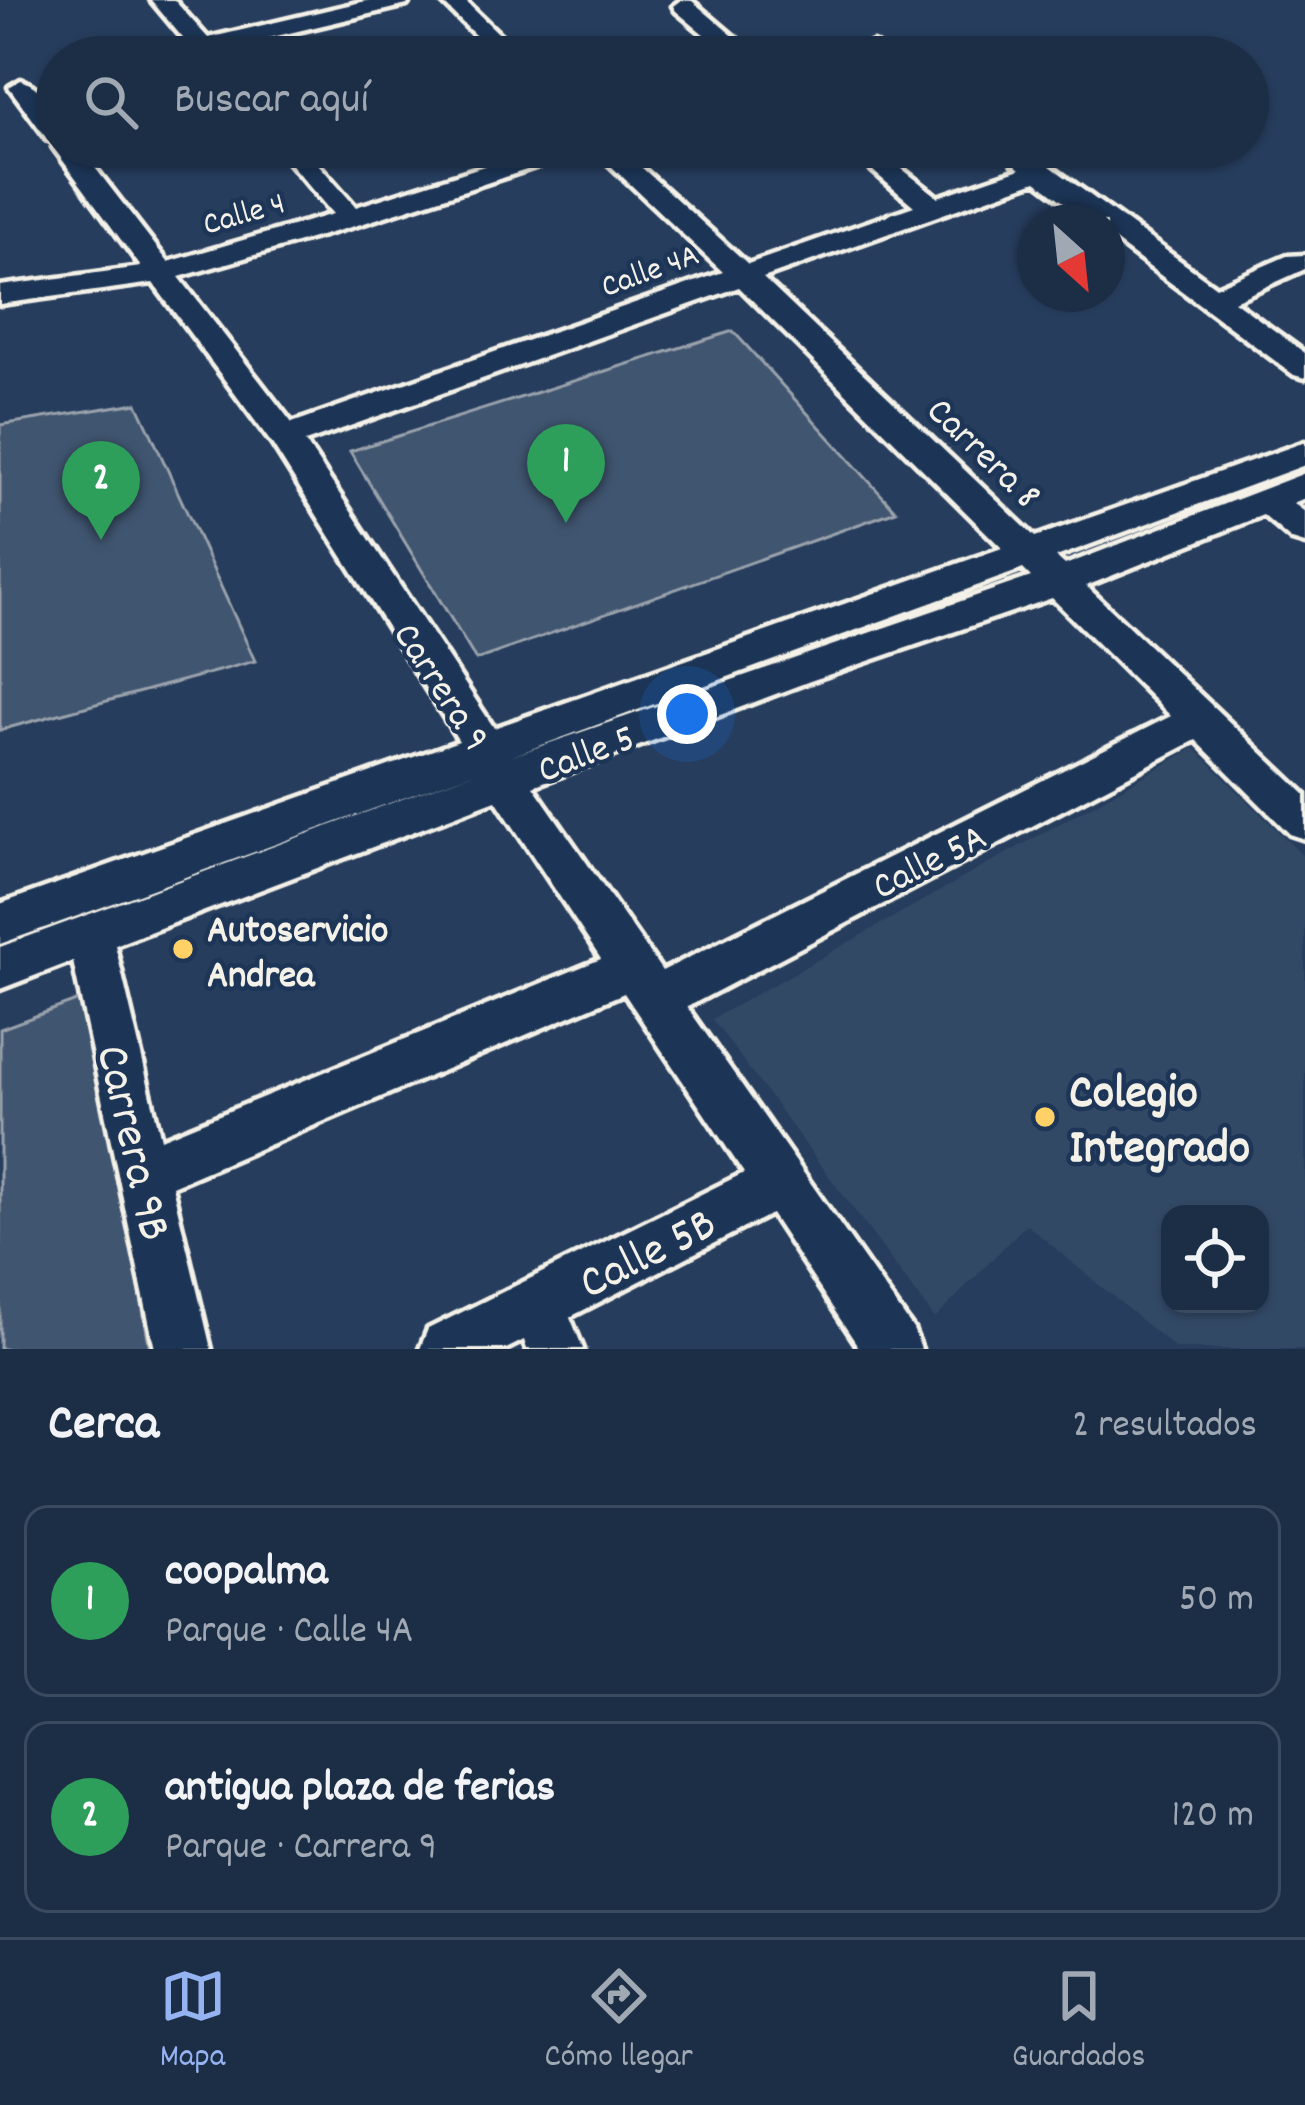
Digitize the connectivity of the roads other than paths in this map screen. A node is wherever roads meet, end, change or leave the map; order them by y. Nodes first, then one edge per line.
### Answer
1 (163, 0) edge
2 (399, 0) edge
3 (452, 0) edge
4 (684, 6) dead end
5 (193, 36) edge
6 (266, 36) edge
7 (489, 36) edge
8 (720, 36) edge
9 (11, 89) edge
10 (36, 114) edge
11 (82, 168) edge
12 (307, 168) edge
13 (505, 168) edge
14 (627, 168) edge
15 (885, 168) edge
16 (1035, 168) edge
17 (1039, 171) junction
18 (933, 206) junction
19 (351, 218) junction
20 (1297, 262) dead end
21 (160, 273) junction
22 (741, 273) junction
23 (0, 295) edge
24 (1214, 299) junction
25 (1305, 368) edge
26 (285, 437) junction
27 (1305, 452) edge
28 (1286, 493) edge
29 (1305, 531) edge
30 (1047, 568) junction
31 (1201, 719) junction
32 (483, 746) junction
33 (506, 781) junction
34 (1305, 820) edge
35 (0, 924) edge
36 (90, 934) junction
37 (0, 968) edge
38 (644, 984) junction
39 (144, 1172) junction
40 (779, 1183) junction
41 (546, 1327) edge
42 (183, 1349) edge
43 (448, 1349) edge
44 (893, 1349) edge

1 - 5 street
2 - 6 street
3 - 7 street
4 - 8 street
9 - 10 street
11 - 21 street, Carrera 9
12 - 19 street
13 - 19 street, Calle 4
14 - 22 street, Carrera 8
15 - 18 street
16 - 17 street
17 - 18 street, Calle 4A
17 - 24 street
18 - 22 street, Calle 4A
19 - 21 street, Calle 4
20 - 24 street
21 - 23 street, Calle 4
21 - 26 street, Carrera 9
22 - 26 street, Calle 4A
22 - 30 street, Carrera 8
24 - 25 street
26 - 32 street, Carrera 9
27 - 30 street, Calle 5
28 - 29 street
28 - 30 street, Calle 5
30 - 31 street, Carrera 8
30 - 32 street, Calle 5
30 - 33 street, Calle 5
31 - 34 street, Carrera 8
31 - 38 street, Calle 5A
32 - 33 street, Carrera 9
32 - 35 street, Calle 5
33 - 36 street, Calle 5
33 - 38 street, Carrera 9
36 - 37 street, Calle 5
36 - 39 street, Carrera 9B
38 - 39 street, Calle 5A
38 - 40 street, Carrera 9
39 - 42 street, Carrera 9B
40 - 41 street, Calle 5B
40 - 44 street, Carrera 9
41 - 43 street, Calle 5B

